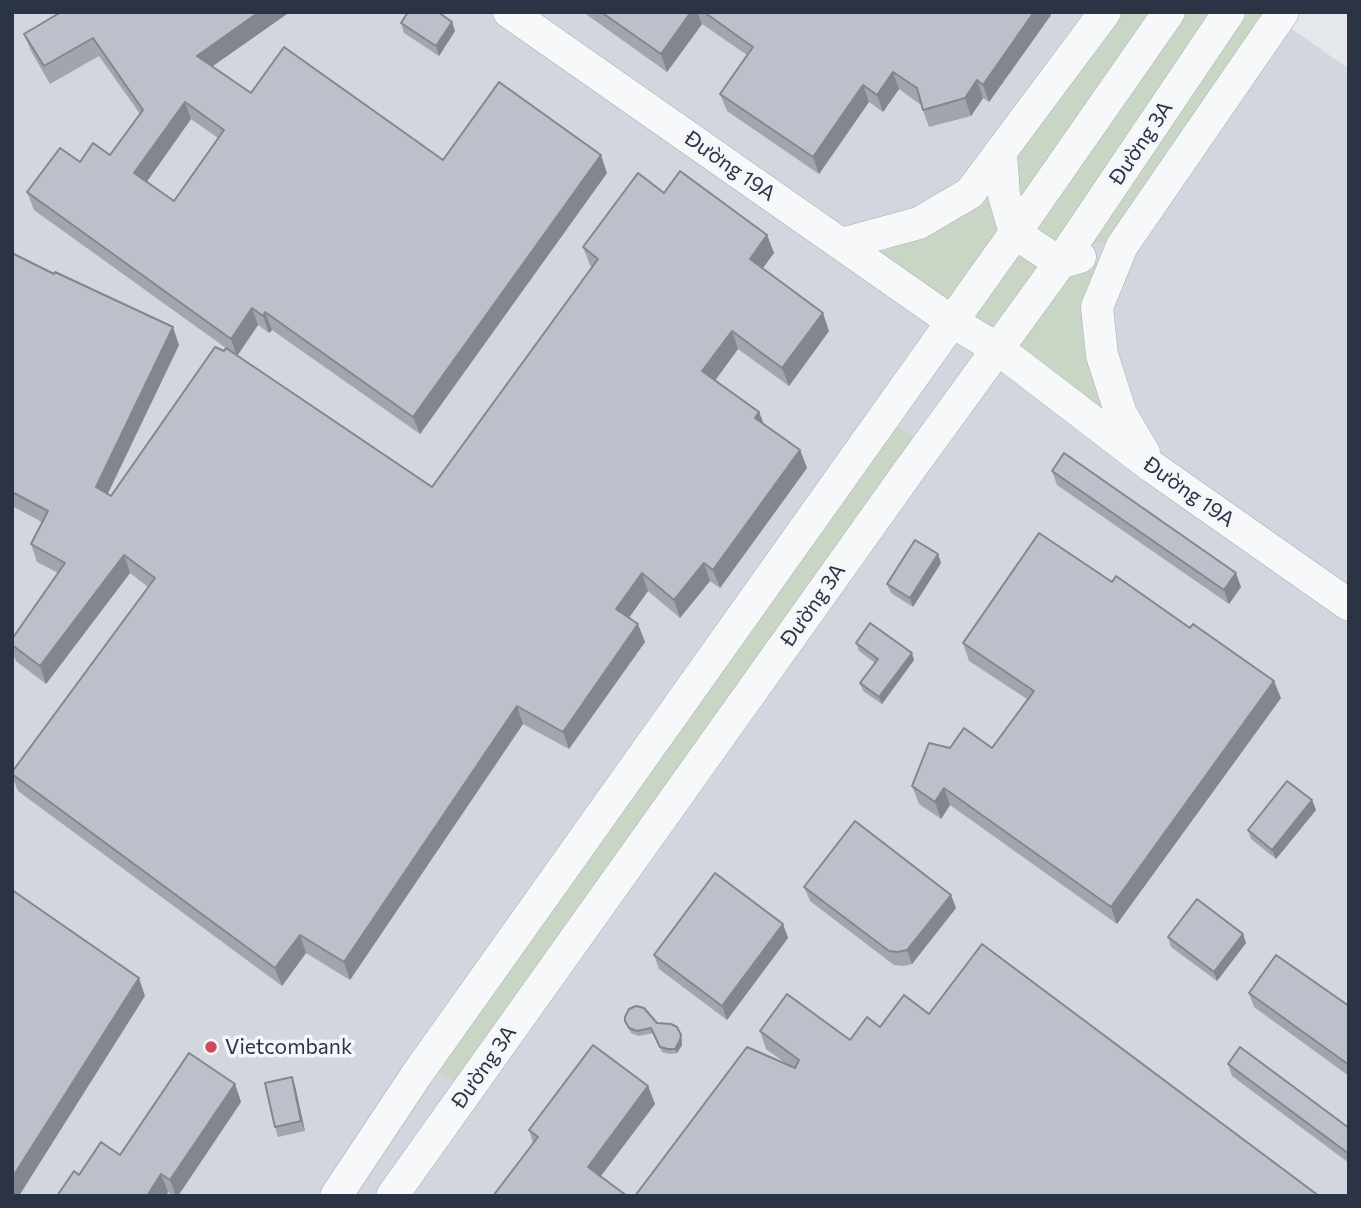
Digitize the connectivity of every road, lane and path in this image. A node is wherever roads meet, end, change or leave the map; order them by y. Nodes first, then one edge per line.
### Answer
1 (509, 12) edge
2 (1105, 12) edge
3 (1169, 12) edge
4 (1229, 12) edge
5 (1283, 12) edge
6 (1001, 154) junction
7 (1015, 233) junction
8 (842, 244) junction
9 (1122, 246) junction
10 (1060, 263) junction
11 (951, 321) junction
12 (998, 349) junction
13 (1151, 466) junction
14 (1349, 605) edge
15 (354, 1169) junction
16 (336, 1196) edge
17 (391, 1196) edge

1 - 8 street, Đường 19A
2 - 6 street
3 - 7 street
4 - 10 street, Đường 3A
5 - 9 street, Đường 3A
6 - 7 street
6 - 8 street
7 - 10 street
7 - 11 street
8 - 11 street, Đường 19A
9 - 10 street
9 - 13 street, Đường 3A
10 - 12 street, Đường 3A
11 - 12 street, Đường 19A
11 - 15 street
12 - 13 street, Đường 19A
12 - 17 street, Đường 3A
13 - 14 street, Đường 19A
15 - 16 street
15 - 17 street

